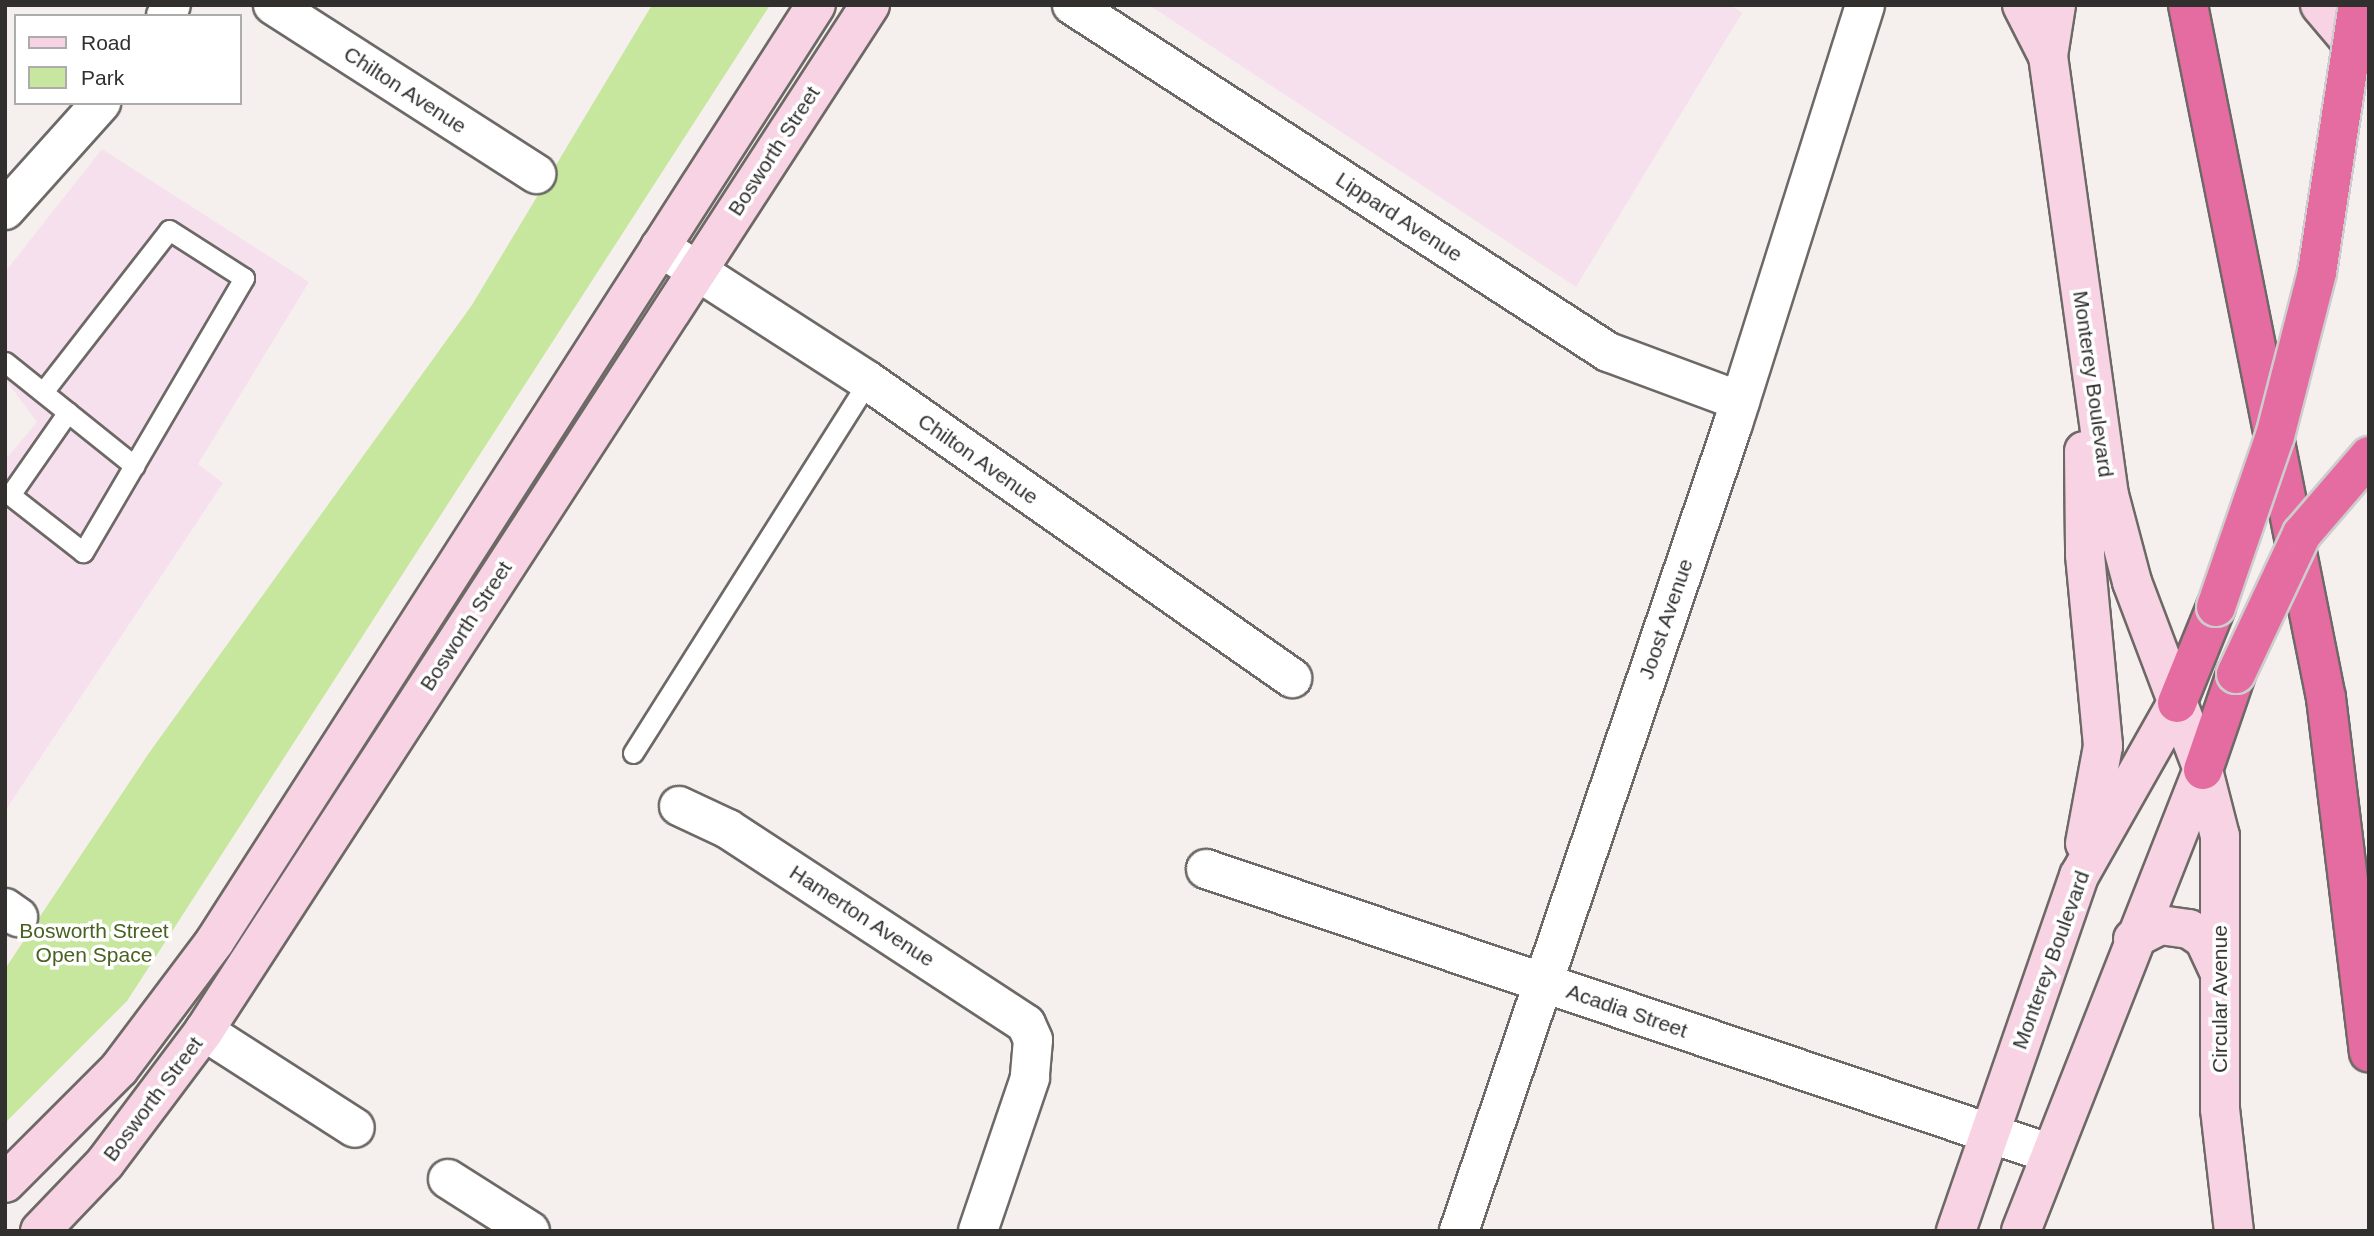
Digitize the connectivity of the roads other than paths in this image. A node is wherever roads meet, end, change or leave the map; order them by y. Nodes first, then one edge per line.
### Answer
1 (273, 5) edge
2 (816, 5) edge
3 (870, 5) edge
4 (1072, 5) edge
5 (1865, 5) edge
6 (2022, 5) edge
7 (2056, 5) edge
8 (2188, 5) edge
9 (2320, 5) edge
10 (2358, 5) edge
11 (2048, 56) junction
12 (2369, 63) edge
13 (99, 105) edge
14 (536, 174) dead end
15 (5, 210) edge
16 (660, 247) junction
17 (695, 270) junction
18 (2085, 325) junction
19 (5, 362) edge
20 (868, 381) junction
21 (43, 393) junction
22 (1740, 401) junction
23 (68, 412) junction
24 (2369, 456) edge
25 (135, 466) junction
26 (1292, 678) dead end
27 (2178, 703) junction
28 (633, 753) dead end
29 (2203, 770) junction
30 (679, 806) dead end
31 (1206, 869) dead end
32 (2079, 876) junction
33 (2133, 939) junction
34 (2220, 974) junction
35 (1543, 982) junction
36 (204, 1031) junction
37 (2369, 1052) edge
38 (355, 1128) dead end
39 (1989, 1133) junction
40 (2048, 1153) junction
41 (448, 1179) dead end
42 (5, 1183) edge
43 (40, 1231) edge
44 (530, 1231) edge
45 (978, 1231) edge
46 (1459, 1231) edge
47 (1956, 1231) edge
48 (2021, 1231) edge
49 (2234, 1231) edge

1 - 14 street, Chilton Avenue
2 - 16 main road, Bosworth Street
3 - 17 main road, Bosworth Street
4 - 22 street, Lippard Avenue
5 - 22 street, Joost Avenue
6 - 11 main road, Monterey Boulevard
7 - 11 main road, Monterey Boulevard
8 - 37 highway
9 - 12 main road
10 - 27 highway, bridge
11 - 18 main road, Monterey Boulevard
13 - 15 street
16 - 17 street, Chilton Avenue
16 - 42 main road, Bosworth Street
17 - 20 street, Chilton Avenue
17 - 36 main road, Bosworth Street
18 - 27 main road, Monterey Boulevard
18 - 32 main road
19 - 21 lane
20 - 26 street, Chilton Avenue
20 - 28 lane
21 - 23 lane
21 - 25 lane
22 - 35 street, Joost Avenue
23 - 25 lane
23 - 25 lane
24 - 29 highway, bridge
27 - 29 main road, Monterey Boulevard
27 - 32 main road, Monterey Boulevard
29 - 33 main road
29 - 34 main road, Circular Avenue
30 - 45 street, Hamerton Avenue
31 - 35 street, Acadia Street
32 - 39 main road, Monterey Boulevard
33 - 34 main road
33 - 40 main road
34 - 49 main road, Circular Avenue
35 - 39 street, Acadia Street
35 - 46 street, Joost Avenue
36 - 38 street
36 - 43 main road, Bosworth Street
39 - 40 street, Acadia Street
39 - 47 main road, Monterey Boulevard
40 - 48 main road
41 - 44 street

